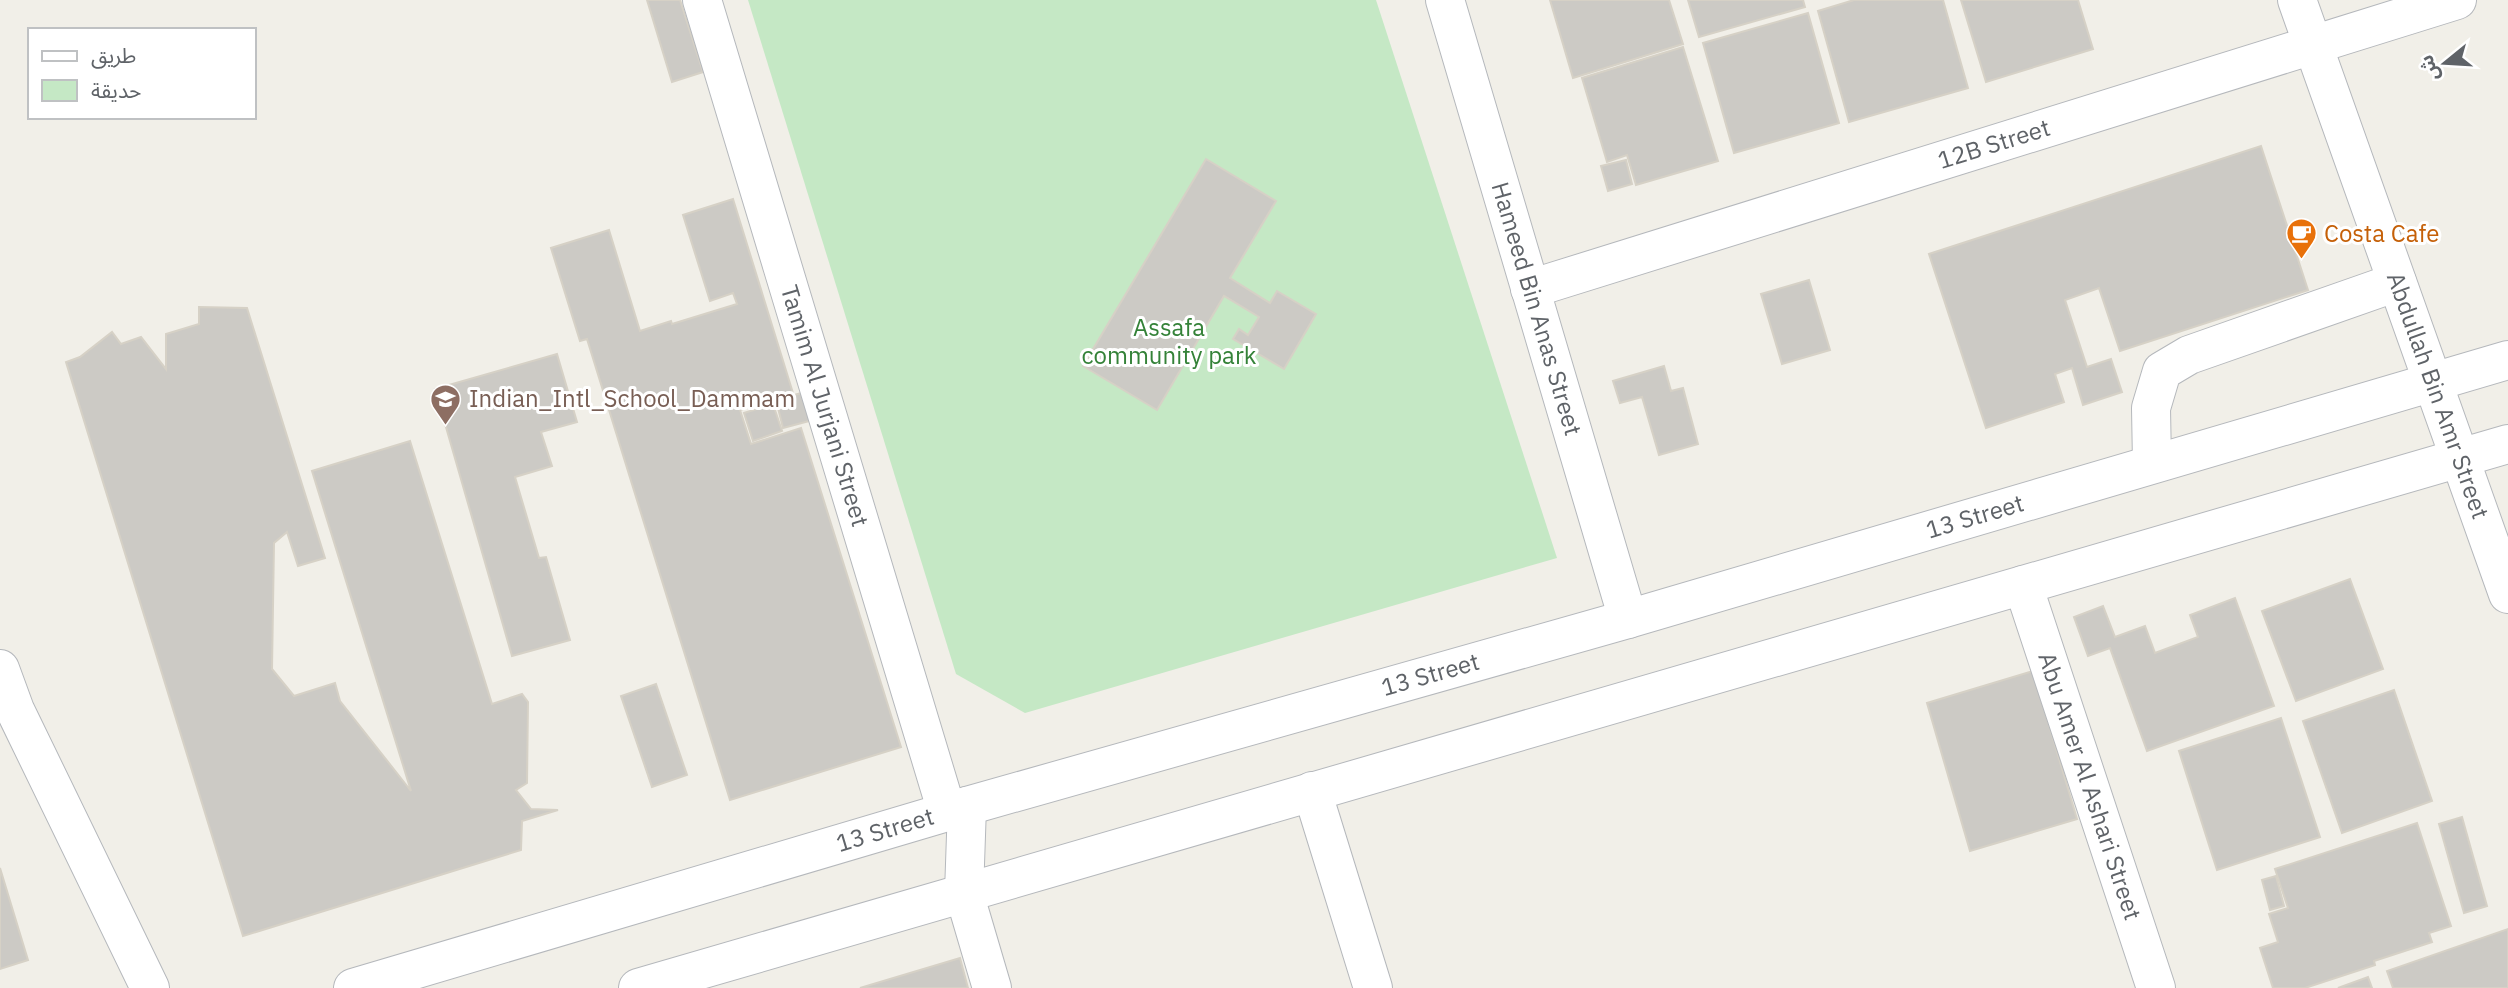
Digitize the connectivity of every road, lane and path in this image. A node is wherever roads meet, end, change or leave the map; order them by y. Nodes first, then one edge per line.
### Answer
1 (702, 0) edge
2 (1445, 0) edge
3 (2297, 0) edge
4 (2457, 0) edge
5 (2312, 44) junction
6 (2397, 282) junction
7 (1530, 289) junction
8 (2508, 360) edge
9 (2433, 382) junction
10 (2508, 444) edge
11 (2460, 458) junction
12 (2152, 463) junction
13 (2023, 585) junction
14 (2508, 594) edge
15 (1628, 619) junction
16 (0, 669) edge
17 (8, 713) edge
18 (1312, 791) junction
19 (957, 809) junction
20 (964, 893) junction
21 (150, 988) edge
22 (353, 988) edge
23 (638, 988) edge
24 (992, 988) edge
25 (1373, 988) edge
26 (2156, 988) edge

1 - 19 street, Tamim Al Jurjani Street
2 - 7 street, Hameed Bin Anas Street
3 - 5 street, Abdullah Bin Amr Street
4 - 5 street, 12B Street
5 - 6 street, Abdullah Bin Amr Street
5 - 7 street, 12B Street
6 - 9 street, Abdullah Bin Amr Street
6 - 12 street
7 - 15 street, Hameed Bin Anas Street
8 - 9 street, 13 Street
9 - 11 street, Abdullah Bin Amr Street
9 - 12 street, 13 Street
10 - 11 street
11 - 13 street
11 - 14 street, Abdullah Bin Amr Street
12 - 15 street, 13 Street
13 - 18 street
13 - 26 street, Abu Amer Al Ashari Street
15 - 19 street, 13 Street
16 - 17 street
17 - 21 street
18 - 20 street
18 - 25 street
19 - 20 street, Tamim Al Jurjani Street
19 - 22 street, 13 Street
20 - 23 street
20 - 24 street, Tamim Al Jurjani Street

